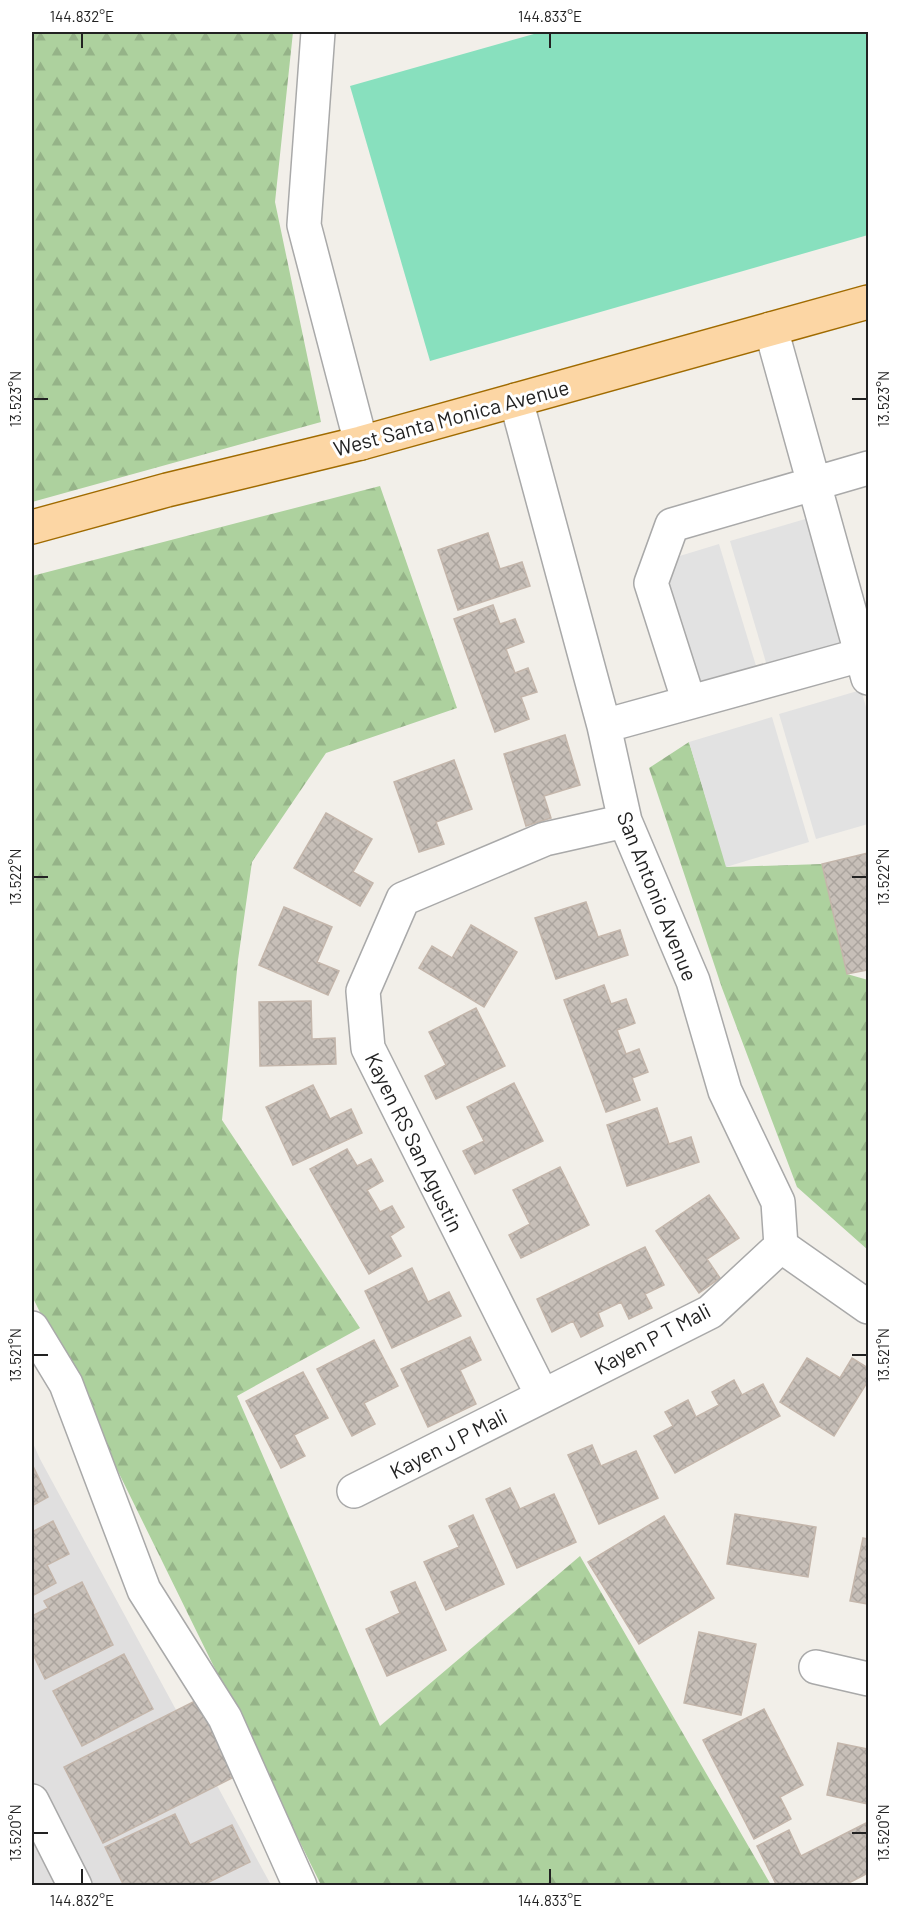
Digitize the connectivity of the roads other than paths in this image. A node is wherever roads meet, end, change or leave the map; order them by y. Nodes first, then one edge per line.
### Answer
1 (318, 32) edge
2 (868, 302) edge
3 (771, 329) junction
4 (516, 400) junction
5 (360, 442) junction
6 (868, 468) edge
7 (814, 484) junction
8 (32, 527) edge
9 (866, 662) edge
10 (689, 702) junction
11 (604, 726) junction
12 (625, 821) junction
13 (781, 1246) junction
14 (868, 1307) edge
15 (32, 1328) edge
16 (542, 1395) junction
17 (354, 1491) dead end
18 (816, 1667) dead end
19 (868, 1679) edge
20 (32, 1801) edge
21 (75, 1886) edge
22 (300, 1886) edge

1 - 5 street
2 - 3 main road, West Santa Monica Avenue
3 - 4 main road, West Santa Monica Avenue
3 - 7 street
4 - 5 main road, West Santa Monica Avenue
4 - 11 street, San Antonio Avenue
5 - 8 main road, West Santa Monica Avenue
6 - 7 street
7 - 9 street
7 - 10 street
9 - 10 street
10 - 11 street
11 - 12 street, San Antonio Avenue
12 - 13 street, San Antonio Avenue
12 - 16 street, Kayen RS San Agustin
13 - 14 street
13 - 16 street, Kayen P T Mali
15 - 22 street
16 - 17 street, Kayen J P Mali
18 - 19 street
20 - 21 street

